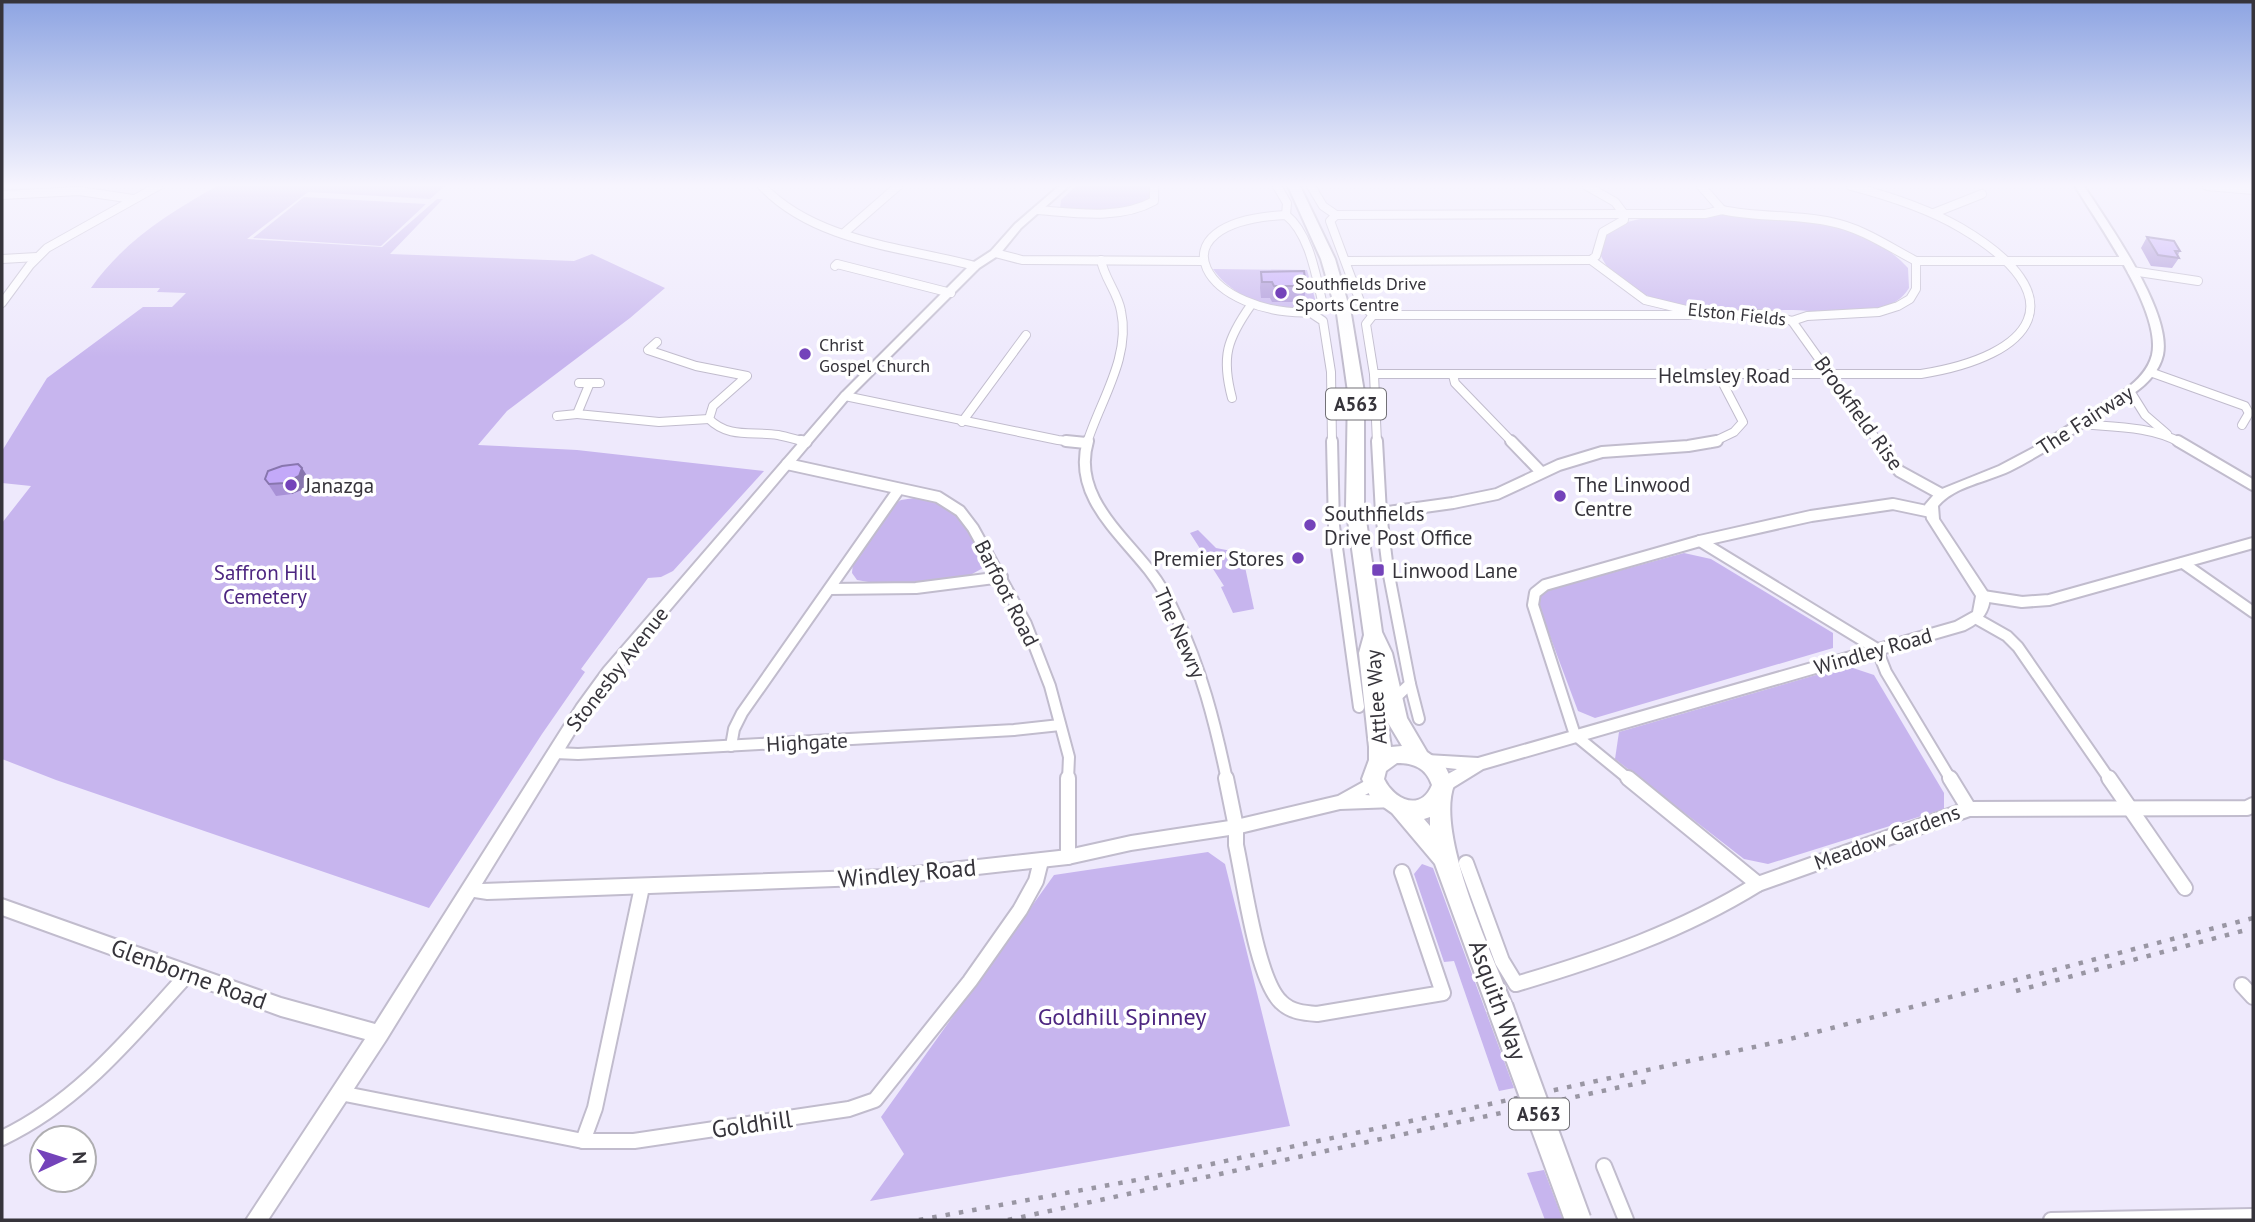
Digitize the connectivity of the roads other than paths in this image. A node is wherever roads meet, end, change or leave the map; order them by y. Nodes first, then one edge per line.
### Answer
1 (56, 243) edge
2 (884, 243) edge
3 (1003, 243) edge
4 (1209, 243) edge
5 (1303, 243) edge
6 (1321, 243) edge
7 (1339, 243) edge
8 (1598, 243) edge
9 (1882, 243) edge
10 (1983, 243) edge
11 (2115, 243) edge
12 (995, 253) junction
13 (37, 257) junction
14 (2, 259) edge
15 (1101, 260) junction
16 (1591, 260) junction
17 (1203, 261) junction
18 (1347, 261) junction
19 (1916, 261) junction
20 (2006, 261) junction
21 (835, 266) dead end
22 (975, 266) junction
23 (2129, 266) junction
24 (2198, 281) dead end
25 (951, 293) junction
26 (1645, 300) junction
27 (2, 303) edge
28 (1251, 305) junction
29 (1311, 313) junction
30 (1633, 314) junction
31 (1373, 315) junction
32 (1707, 315) junction
33 (1792, 321) junction
34 (1026, 335) dead end
35 (657, 342) dead end
36 (755, 368) dead end
37 (2150, 372) junction
38 (1374, 374) junction
39 (1453, 375) junction
40 (1832, 375) junction
41 (747, 376) junction
42 (1719, 376) junction
43 (579, 383) dead end
44 (2130, 391) junction
45 (845, 396) junction
46 (1232, 398) dead end
47 (577, 414) junction
48 (557, 416) dead end
49 (709, 419) junction
50 (962, 422) junction
51 (2080, 424) junction
52 (2242, 425) dead end
53 (2171, 437) junction
54 (806, 442) junction
55 (1086, 443) junction
56 (787, 464) junction
57 (1541, 472) junction
58 (2253, 485) edge
59 (899, 489) junction
60 (1941, 494) junction
61 (1931, 512) junction
62 (1381, 513) junction
63 (1700, 541) junction
64 (2253, 543) edge
65 (2182, 563) junction
66 (1002, 577) junction
67 (830, 589) junction
68 (1983, 596) junction
69 (2253, 612) edge
70 (1977, 619) junction
71 (1877, 649) junction
72 (1356, 682) junction
73 (1410, 684) junction
74 (1375, 701) junction
75 (1419, 719) dead end
76 (1060, 725) junction
77 (1575, 735) junction
78 (731, 746) junction
79 (555, 753) junction
80 (1423, 759) junction
81 (1478, 764) junction
82 (1377, 773) junction
83 (1441, 792) junction
84 (1340, 802) junction
85 (1395, 805) junction
86 (2253, 805) edge
87 (2130, 808) junction
88 (1969, 809) junction
89 (1236, 827) junction
90 (1068, 857) junction
91 (1041, 861) junction
92 (1456, 861) junction
93 (1402, 872) dead end
94 (1758, 884) junction
95 (642, 887) junction
96 (2185, 888) dead end
97 (469, 889) junction
98 (2, 906) edge
99 (188, 974) junction
100 (2242, 985) dead end
101 (2253, 997) edge
102 (379, 1034) junction
103 (340, 1093) junction
104 (2, 1138) edge
105 (583, 1141) junction
106 (1604, 1166) dead end
107 (2253, 1216) edge
108 (256, 1220) edge
109 (1578, 1220) edge
110 (1626, 1220) edge
111 (2051, 1220) edge

1 - 13 street
2 - 22 street
3 - 12 street, Stonesby Avenue
4 - 17 street
5 - 29 street
6 - 74 highway, Attlee Way / A563
7 - 18 street
8 - 16 street
9 - 19 street
10 - 20 street
11 - 23 street, The Fairway
12 - 15 street
12 - 22 street, Stonesby Avenue
13 - 14 street
13 - 27 street
15 - 17 street
15 - 55 street, The Newry
16 - 18 street
16 - 26 street, Elston Fields
17 - 28 street
18 - 31 street
19 - 20 street
19 - 33 street, Elston Fields
20 - 23 street
20 - 40 street, Helmsley Road
21 - 25 street
22 - 25 street, Stonesby Avenue
23 - 24 street
23 - 37 street, The Fairway
25 - 45 street, Stonesby Avenue
26 - 30 street
26 - 32 street, Elston Fields
28 - 29 street
28 - 46 street
29 - 72 street
30 - 31 street
30 - 32 street
31 - 38 street
32 - 33 street, Elston Fields
33 - 40 street, Brookfield Rise
34 - 50 street
35 - 41 street
36 - 41 street
37 - 44 street, The Fairway
37 - 52 street
38 - 39 street, Helmsley Road
38 - 62 street
39 - 42 street, Helmsley Road
39 - 57 street
40 - 42 street, Helmsley Road
40 - 60 street, Brookfield Rise
41 - 49 street
42 - 57 street
43 - 47 street
44 - 51 street, The Fairway
44 - 53 street
45 - 50 street
45 - 54 street, Stonesby Avenue
47 - 48 street
47 - 49 street
49 - 54 street
50 - 55 street
51 - 53 street
51 - 60 street, The Fairway
53 - 58 street
54 - 56 street, Stonesby Avenue
55 - 89 street, The Newry
56 - 59 street, Barfoot Road
56 - 79 street, Stonesby Avenue
57 - 62 street
59 - 66 street, Barfoot Road
59 - 67 street
60 - 61 street
61 - 63 street
61 - 68 street
62 - 73 street
63 - 71 street
63 - 77 street
64 - 65 street
65 - 68 street
65 - 69 street
66 - 67 street
66 - 76 street, Barfoot Road
67 - 78 street
68 - 70 street
70 - 71 street, Windley Road
70 - 87 street
71 - 77 street, Windley Road
71 - 88 street, Meadow Gardens
72 - 74 street
72 - 74 street
73 - 74 street
73 - 75 street
74 - 80 highway, Attlee Way / A563
74 - 82 highway, Attlee Way / A563
76 - 78 street, Highgate
76 - 90 street, Barfoot Road
77 - 81 street, Windley Road
77 - 94 street
78 - 79 street, Highgate
79 - 97 street, Stonesby Avenue
80 - 81 street, Windley Road
80 - 82 highway
80 - 83 highway
81 - 83 street, Windley Road
82 - 84 street, Windley Road
82 - 85 highway
83 - 85 highway
83 - 92 highway, Asquith Way / A563
84 - 85 street, Windley Road
84 - 89 street, Windley Road
85 - 92 highway, Asquith Way / A563
86 - 87 street
87 - 88 street
87 - 96 street
88 - 94 street, Meadow Gardens
89 - 90 street, Windley Road
89 - 93 street, The Newry
90 - 91 street, Windley Road
91 - 95 street, Windley Road
91 - 105 street, Goldhill
92 - 94 street, Meadow Gardens
92 - 109 highway, Asquith Way / A563, bridge
95 - 97 street, Windley Road
95 - 105 street
97 - 102 street, Stonesby Avenue
98 - 99 street, Glenborne Road
99 - 102 street, Glenborne Road
99 - 104 street
100 - 101 street
102 - 103 street, Stonesby Avenue
103 - 105 street, Goldhill
103 - 108 street, Stonesby Avenue
106 - 110 street
107 - 111 street

